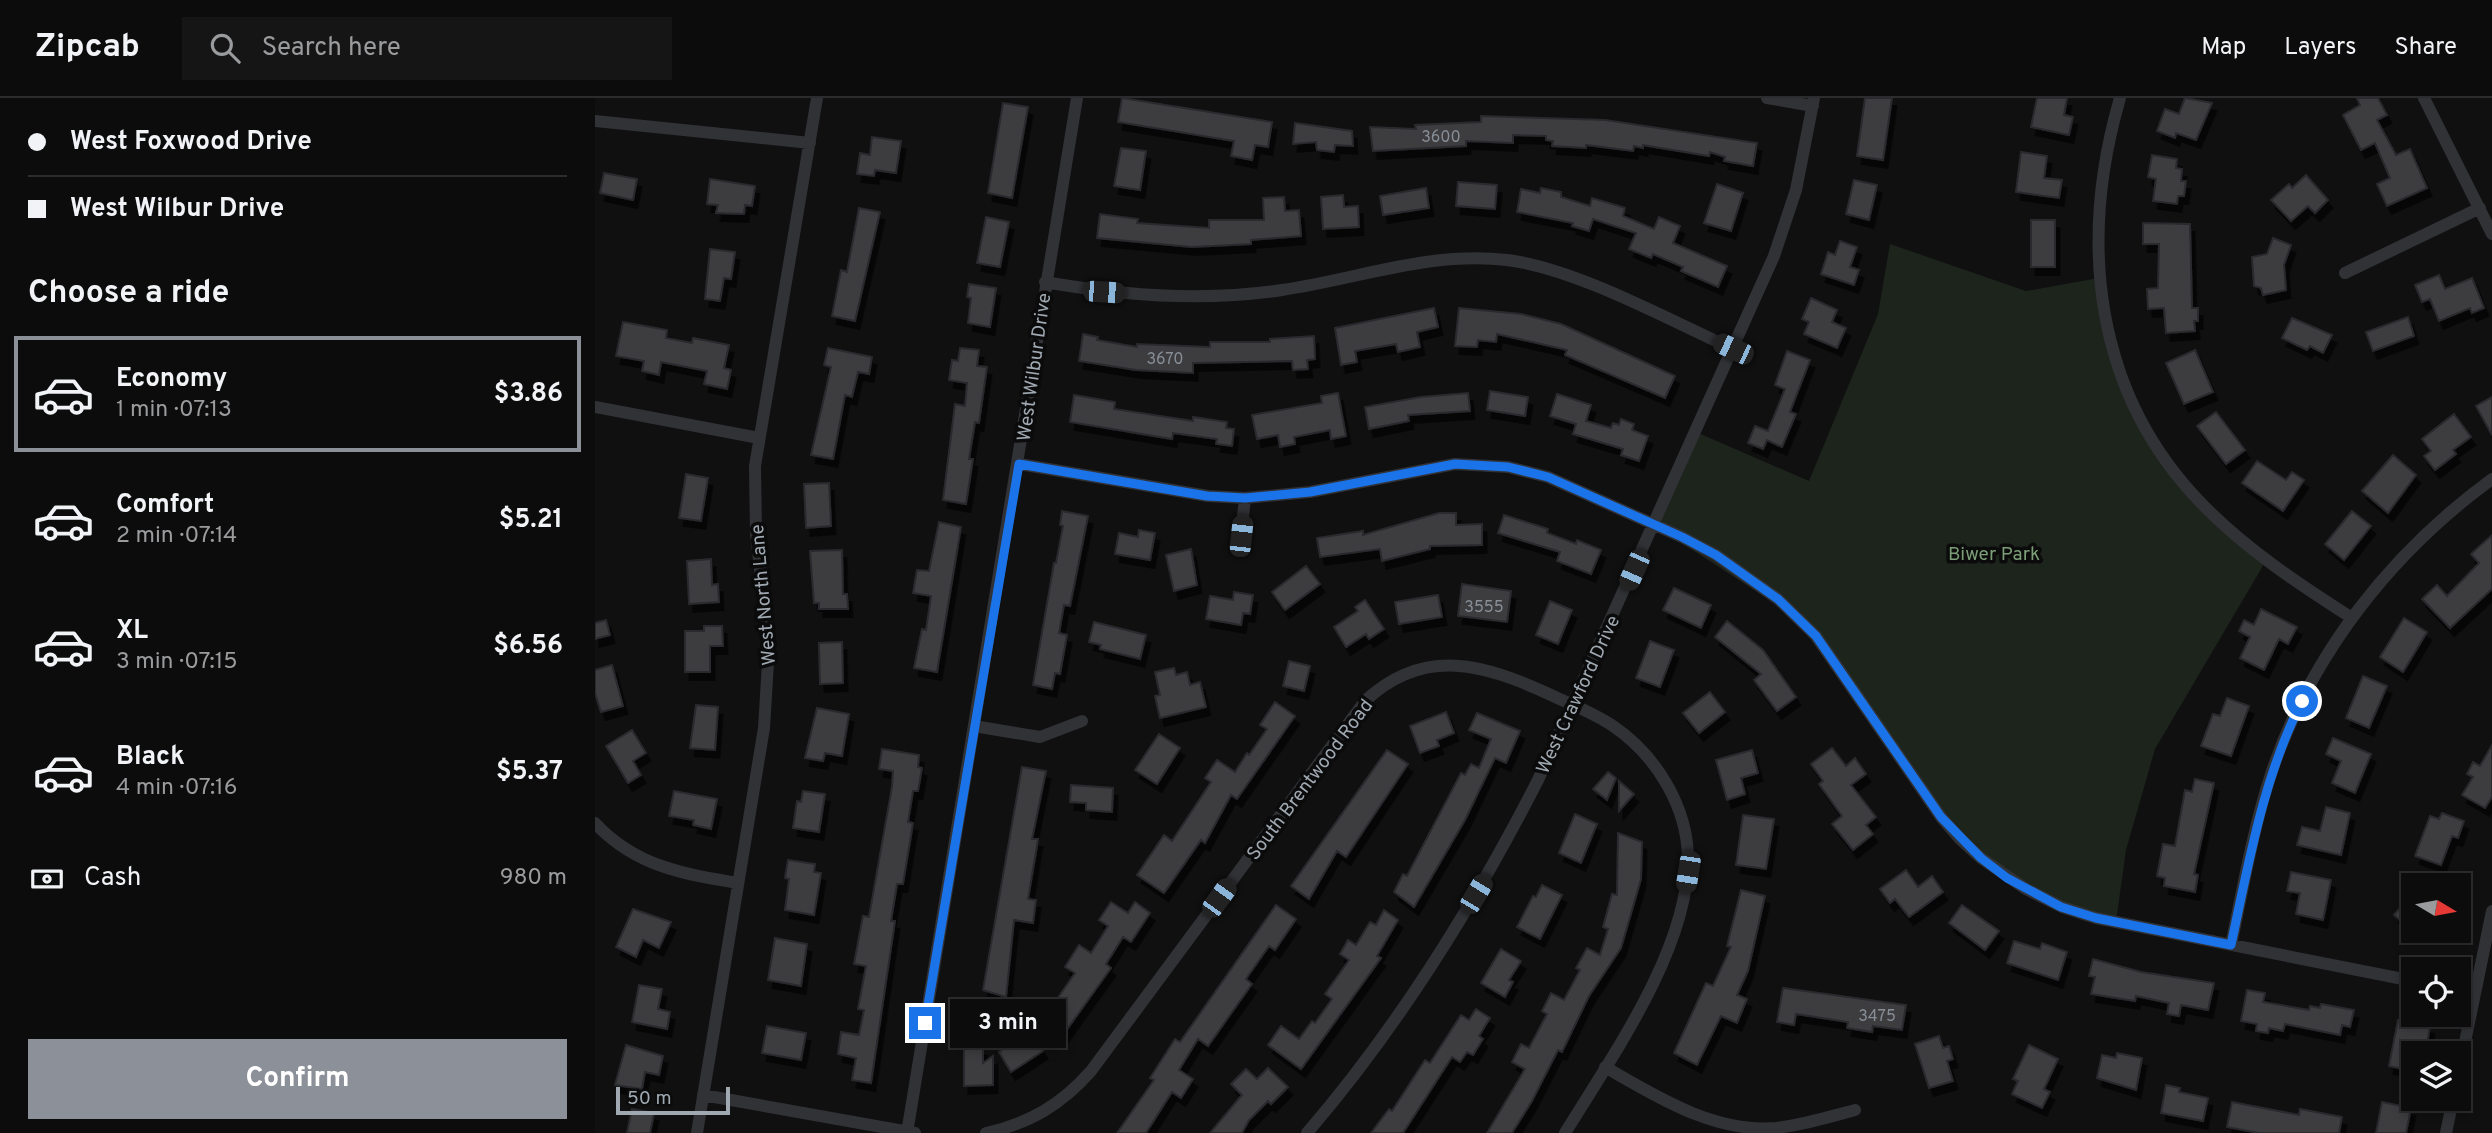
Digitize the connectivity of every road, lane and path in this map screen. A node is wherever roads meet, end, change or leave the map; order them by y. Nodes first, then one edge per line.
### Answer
1 (817, 98) edge
2 (1077, 98) edge
3 (1767, 98) edge
4 (2120, 98) edge
5 (2424, 98) edge
6 (1814, 102) edge
7 (595, 121) edge
8 (810, 143) junction
9 (2480, 208) junction
10 (2492, 234) edge
11 (2345, 273) dead end
12 (1045, 282) junction
13 (1733, 349) junction
14 (595, 407) edge
15 (759, 438) junction
16 (1019, 464) junction
17 (2492, 480) edge
18 (1245, 498) junction
19 (1654, 525) junction
20 (1241, 536) dead end
21 (2352, 618) junction
22 (1573, 705) junction
23 (1081, 721) dead end
24 (974, 726) junction
25 (595, 823) edge
26 (738, 883) junction
27 (2492, 911) edge
28 (2231, 945) junction
29 (2401, 979) edge
30 (2471, 991) edge
31 (2475, 992) junction
32 (2465, 1041) edge
33 (1605, 1067) junction
34 (703, 1095) junction
35 (1855, 1110) dead end
36 (2451, 1111) edge
37 (910, 1132) edge
38 (697, 1133) edge
39 (986, 1133) edge
40 (1307, 1133) edge
41 (1565, 1133) edge
42 (2446, 1133) edge

1 - 8 street, West North Lane
2 - 12 street, West Wilbur Drive
3 - 6 street
4 - 21 street
5 - 9 street
6 - 13 street, West Crawford Drive
7 - 8 street
8 - 15 street, West North Lane
9 - 10 street
9 - 11 street
12 - 13 street
12 - 16 street, West Wilbur Drive
13 - 19 street, West Crawford Drive
14 - 15 street
15 - 26 street, West North Lane
16 - 18 street
16 - 24 street, West Wilbur Drive
17 - 21 street
18 - 19 street
18 - 20 street
19 - 22 street, West Crawford Drive
19 - 28 street
21 - 28 street
22 - 33 street, South Brentwood Road
22 - 39 street, South Brentwood Road
22 - 40 street, West Crawford Drive
23 - 24 street
24 - 37 street, West Wilbur Drive
25 - 26 street
26 - 34 street, West North Lane
27 - 31 street
28 - 29 street
30 - 31 street
31 - 32 street
33 - 35 street
33 - 41 street, South Brentwood Road
34 - 37 street
34 - 38 street, West North Lane
36 - 42 street

